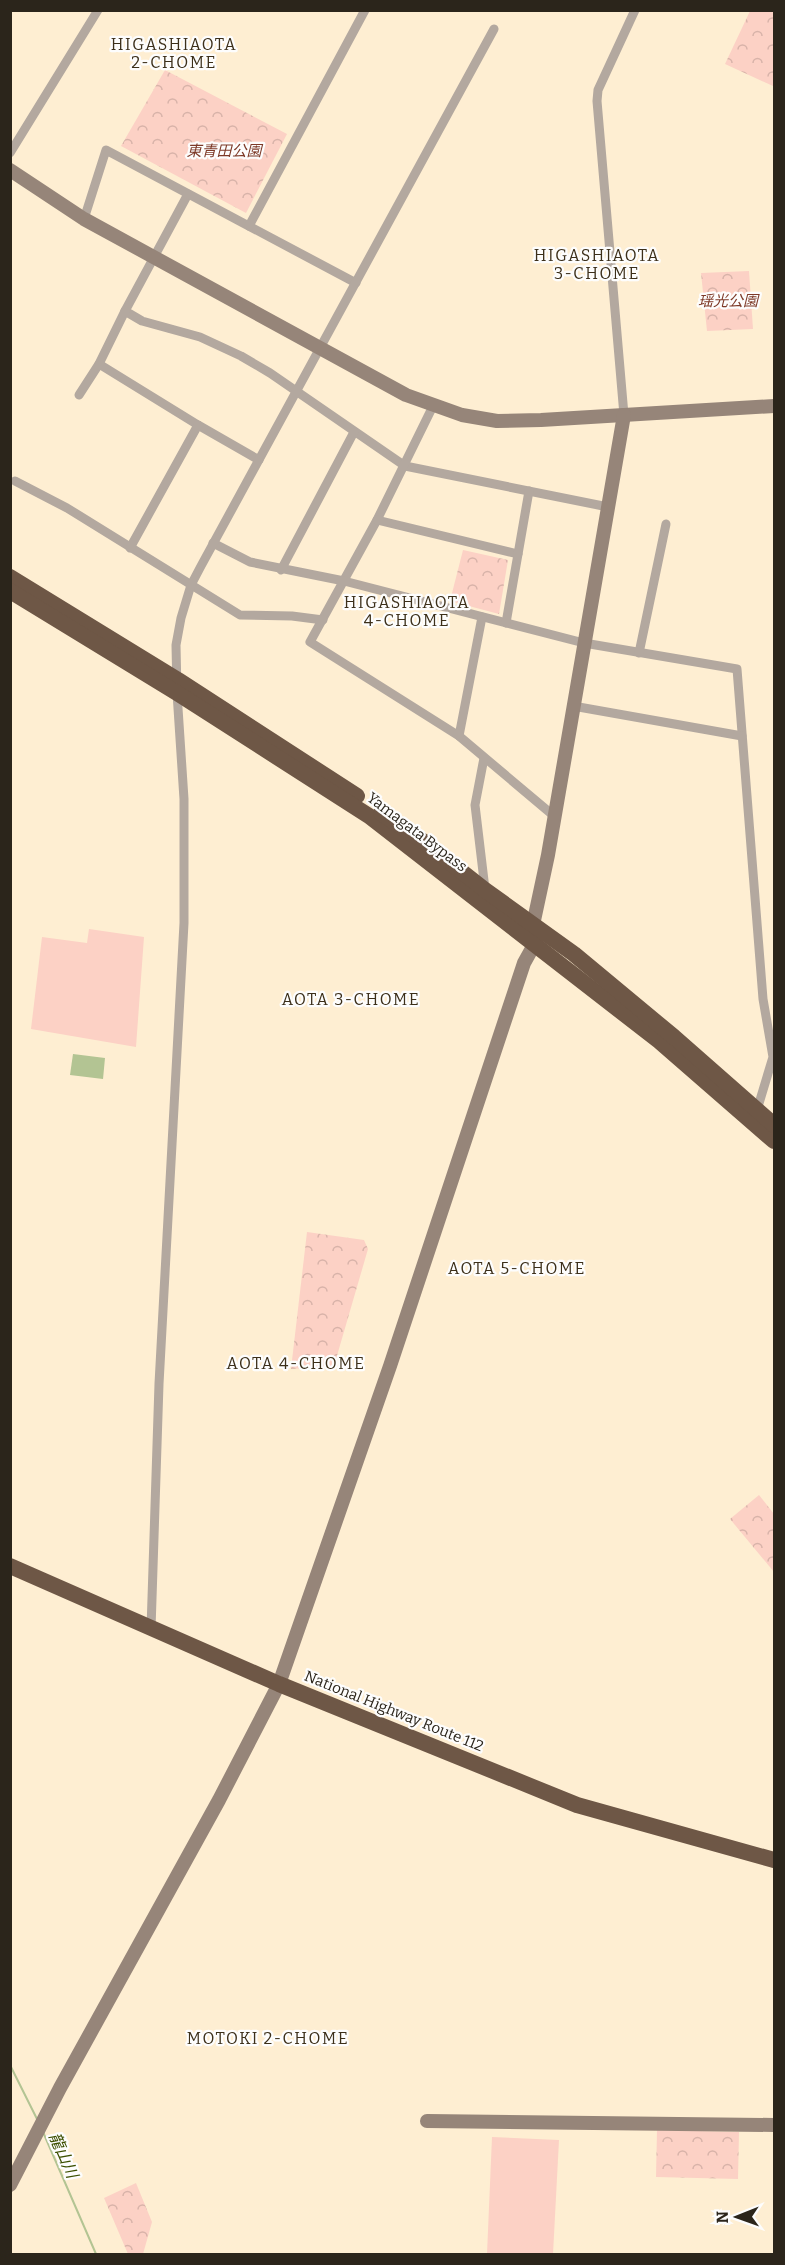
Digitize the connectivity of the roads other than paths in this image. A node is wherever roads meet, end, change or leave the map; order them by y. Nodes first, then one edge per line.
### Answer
1 (98, 10) edge
2 (365, 10) edge
3 (635, 10) edge
4 (494, 29) dead end
5 (10, 153) edge
6 (10, 170) edge
7 (188, 194) junction
8 (84, 219) junction
9 (249, 226) junction
10 (153, 258) junction
11 (356, 283) junction
12 (125, 311) junction
13 (320, 349) junction
14 (99, 364) junction
15 (296, 392) junction
16 (79, 395) dead end
17 (433, 406) junction
18 (774, 406) edge
19 (624, 415) junction
20 (198, 425) junction
21 (354, 432) junction
22 (259, 460) junction
23 (405, 466) junction
24 (15, 481) dead end
25 (530, 491) junction
26 (608, 507) junction
27 (377, 520) junction
28 (666, 524) dead end
29 (213, 543) junction
30 (130, 548) junction
31 (518, 554) junction
32 (281, 570) junction
33 (10, 577) edge
34 (344, 581) junction
35 (191, 585) junction
36 (10, 591) edge
37 (482, 617) junction
38 (323, 620) junction
39 (506, 623) junction
40 (584, 643) junction
41 (639, 653) junction
42 (177, 686) junction
43 (573, 706) junction
44 (459, 736) junction
45 (742, 736) junction
46 (484, 758) junction
47 (554, 816) junction
48 (485, 890) junction
49 (533, 925) junction
50 (534, 945) junction
51 (757, 1110) junction
52 (774, 1125) edge
53 (774, 1141) edge
54 (10, 1566) edge
55 (151, 1629) junction
56 (279, 1684) junction
57 (774, 1860) edge
58 (427, 2121) dead end
59 (774, 2125) edge
60 (10, 2185) edge

1 - 5 street
2 - 9 street
3 - 19 street
4 - 11 street
6 - 8 street
7 - 8 street
7 - 9 street
7 - 10 street
8 - 10 street
9 - 11 street
10 - 12 street
10 - 13 street
11 - 13 street
12 - 14 street
12 - 15 street
13 - 15 street
13 - 17 street
14 - 16 street
14 - 20 street
15 - 21 street
15 - 22 street
17 - 19 street
17 - 23 street
18 - 19 street
19 - 26 street
20 - 22 street
20 - 30 street
21 - 23 street
21 - 32 street
22 - 29 street
23 - 25 street
23 - 27 street
24 - 30 street
25 - 26 street
25 - 31 street
26 - 40 street
27 - 31 street
27 - 34 street
28 - 41 street
29 - 32 street
29 - 35 street
30 - 35 street
31 - 39 street
32 - 34 street
33 - 42 highway, Yamagata Bypass
34 - 37 street
34 - 38 street
35 - 38 street
35 - 42 street
36 - 42 highway, Yamagata Bypass
37 - 39 street
37 - 44 street
38 - 44 street
39 - 40 street
40 - 41 street
40 - 43 street
41 - 45 street
42 - 48 highway, Yamagata Bypass
42 - 50 highway, Yamagata Bypass
42 - 55 street
43 - 45 street
43 - 47 street
44 - 46 street
45 - 51 street
46 - 47 street
46 - 48 street
47 - 49 street
48 - 49 highway, Yamagata Bypass
49 - 50 street
49 - 51 highway, Yamagata Bypass
50 - 53 highway, Yamagata Bypass
50 - 56 street
51 - 52 highway, Yamagata Bypass
54 - 55 highway, National Highway Route 112
55 - 56 highway, National Highway Route 112
56 - 57 highway, National Highway Route 112
56 - 60 street
58 - 59 street

